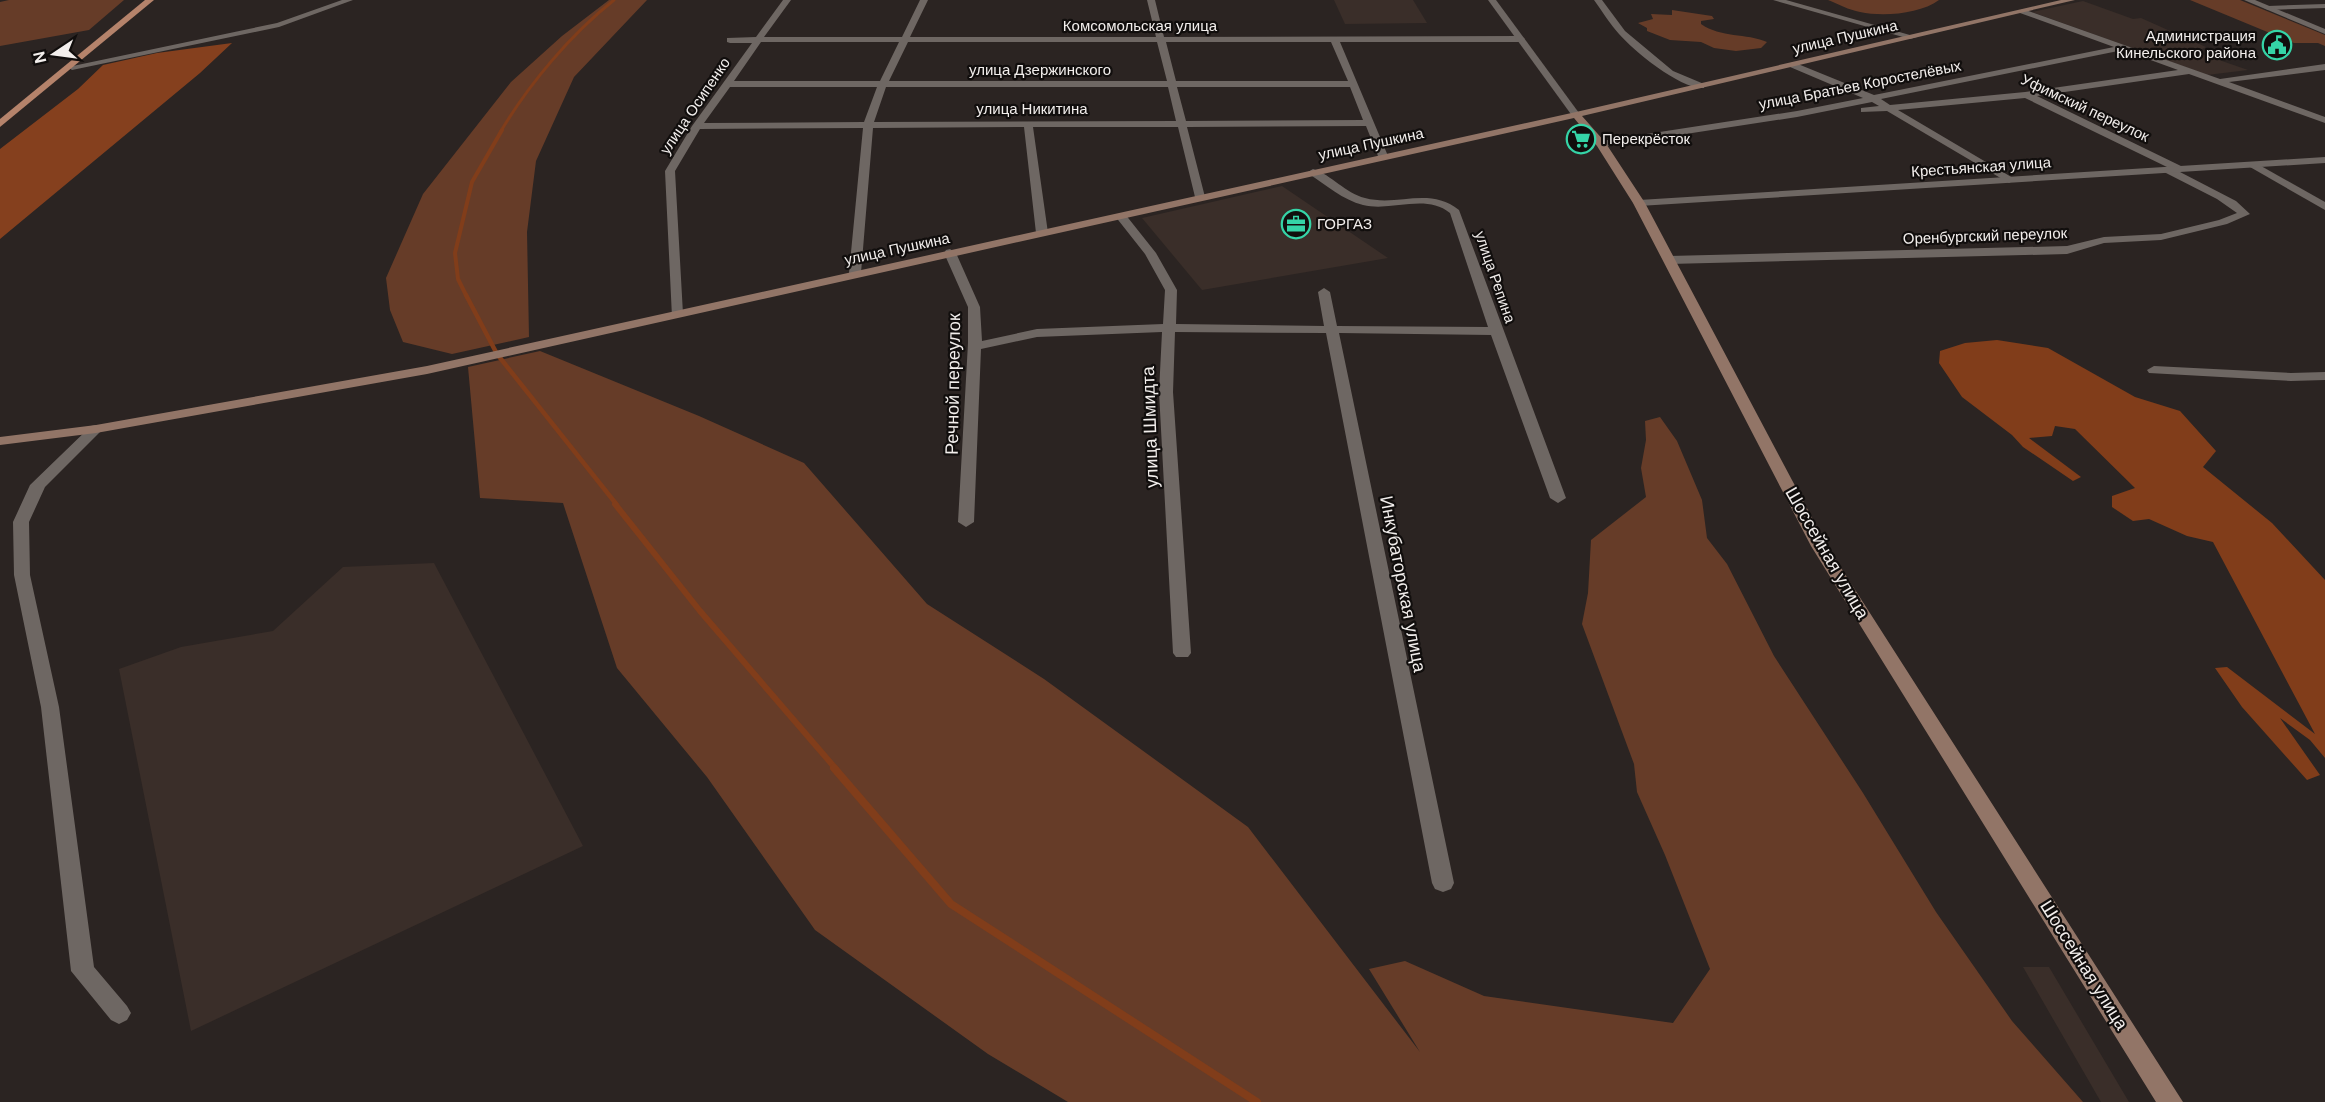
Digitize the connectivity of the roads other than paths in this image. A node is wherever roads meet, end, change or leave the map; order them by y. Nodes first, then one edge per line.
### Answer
1 (150, 0) edge
2 (349, 0) edge
3 (787, 0) edge
4 (924, 0) edge
5 (1151, 0) edge
6 (1492, 0) edge
7 (1598, 0) edge
8 (1778, 0) edge
9 (2071, 0) edge
10 (2248, 0) edge
11 (2325, 6) edge
12 (2268, 8) junction
13 (2023, 11) junction
14 (2325, 32) edge
15 (1913, 37) junction
16 (904, 39) junction
17 (1161, 39) junction
18 (1521, 39) junction
19 (730, 40) dead end
20 (759, 40) junction
21 (1335, 40) junction
22 (2124, 47) junction
23 (1792, 65) junction
24 (2325, 66) edge
25 (72, 67) junction
26 (2191, 71) junction
27 (1977, 78) junction
28 (2220, 81) junction
29 (727, 84) junction
30 (1352, 84) junction
31 (883, 85) junction
32 (1172, 85) junction
33 (1701, 86) junction
34 (2025, 95) junction
35 (1874, 99) junction
36 (1843, 105) junction
37 (1888, 108) junction
38 (1576, 115) junction
39 (2325, 120) edge
40 (1182, 123) junction
41 (1368, 123) junction
42 (0, 124) edge
43 (868, 124) junction
44 (1028, 124) junction
45 (697, 126) junction
46 (1601, 144) junction
47 (1383, 156) junction
48 (2325, 160) edge
49 (2254, 165) junction
50 (2173, 169) junction
51 (1312, 172) junction
52 (2009, 180) junction
53 (1200, 197) junction
54 (1639, 203) junction
55 (2325, 207) edge
56 (1121, 216) junction
57 (1042, 233) junction
58 (950, 253) junction
59 (1669, 260) junction
60 (855, 273) junction
61 (1324, 292) dead end
62 (677, 314) junction
63 (1168, 328) junction
64 (1332, 330) junction
65 (1496, 331) junction
66 (975, 346) junction
67 (2154, 370) dead end
68 (2325, 376) edge
69 (96, 429) junction
70 (0, 441) edge
71 (1558, 498) dead end
72 (966, 522) dead end
73 (1182, 653) dead end
74 (1443, 883) dead end
75 (119, 1013) dead end
76 (2170, 1102) edge

1 - 25 main road
2 - 25 street
3 - 20 street, улица Осипенко
4 - 16 street
5 - 17 street
6 - 18 street, Шоссейная улица
7 - 33 street
8 - 15 street
9 - 13 main road, улица Пушкина
10 - 12 street
11 - 12 street
12 - 14 street
13 - 15 main road, улица Пушкина
13 - 22 street
15 - 23 main road, улица Пушкина
16 - 17 street, Комсомольская улица
16 - 20 street, Комсомольская улица
16 - 31 street
17 - 21 street, Комсомольская улица
17 - 32 street
18 - 21 street, Комсомольская улица
18 - 38 street, Шоссейная улица
19 - 20 street, Комсомольская улица
20 - 29 street, улица Осипенко
21 - 30 street
22 - 26 street
22 - 27 street, улица Братьев Коростелёвых
23 - 33 main road, улица Пушкина
23 - 35 street
24 - 28 street
25 - 42 main road
26 - 28 street
26 - 34 street
27 - 34 street, Уфимский переулок
27 - 35 street, улица Братьев Коростелёвых
28 - 39 street
29 - 31 street, улица Дзержинского
29 - 45 street, улица Осипенко
30 - 32 street, улица Дзержинского
30 - 41 street
31 - 32 street, улица Дзержинского
31 - 43 street
32 - 40 street
33 - 38 main road, улица Пушкина
34 - 37 street
34 - 50 street, Уфимский переулок
35 - 36 street, улица Братьев Коростелёвых
35 - 37 street
36 - 37 street
36 - 46 street, улица Братьев Коростелёвых
37 - 52 street
38 - 46 main road, Шоссейная улица
38 - 47 main road, улица Пушкина
40 - 41 street, улица Никитина
40 - 44 street, улица Никитина
40 - 53 street
41 - 47 street
43 - 44 street, улица Никитина
43 - 45 street, улица Никитина
43 - 60 street
44 - 57 street
45 - 62 street, улица Осипенко
46 - 54 main road, Шоссейная улица
47 - 51 main road, улица Пушкина
48 - 49 street, Крестьянская улица
49 - 50 street, Крестьянская улица
49 - 55 street
50 - 52 street, Крестьянская улица
50 - 59 street, Оренбургский переулок
51 - 53 main road, улица Пушкина
51 - 65 street, улица Репина
52 - 54 street, Крестьянская улица
53 - 56 main road, улица Пушкина
54 - 59 main road, Шоссейная улица
56 - 57 main road, улица Пушкина
56 - 63 street, улица Шмидта
57 - 58 main road, улица Пушкина
58 - 60 main road, улица Пушкина
58 - 66 street, Речной переулок
59 - 76 main road, Шоссейная улица
60 - 62 main road, улица Пушкина
61 - 64 street, Инкубаторская улица
62 - 69 main road, улица Пушкина
63 - 64 street
63 - 66 street
63 - 73 street, улица Шмидта
64 - 65 street
64 - 74 street, Инкубаторская улица
65 - 71 street, улица Репина
66 - 72 street, Речной переулок
67 - 68 street
69 - 70 main road, улица Пушкина
69 - 75 street

